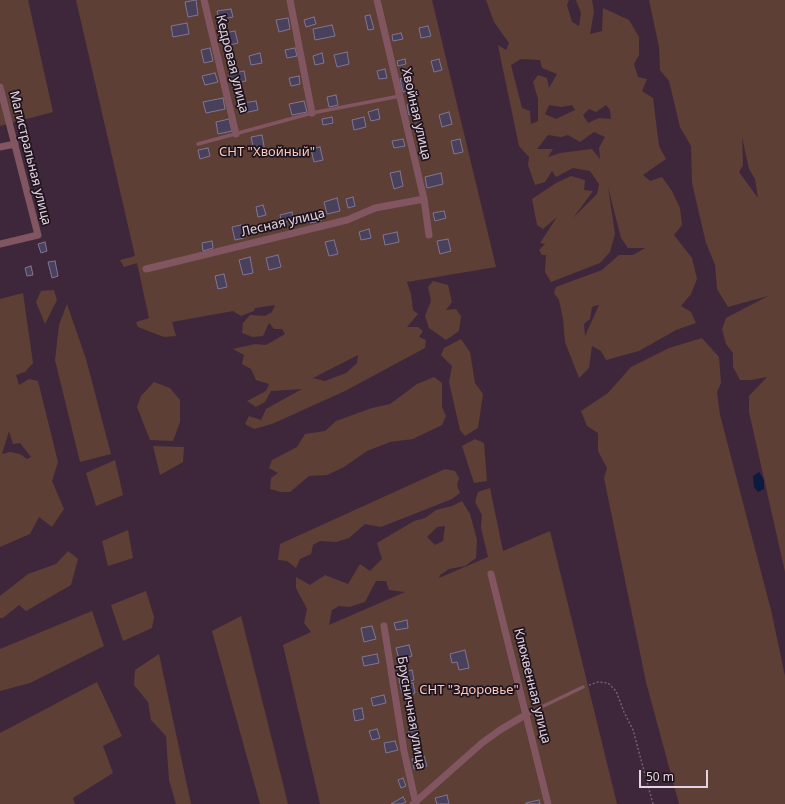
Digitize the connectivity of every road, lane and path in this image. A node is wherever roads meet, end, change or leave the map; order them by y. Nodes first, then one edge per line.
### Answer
1 (204, 0) edge
2 (290, 0) edge
3 (376, 0) edge
4 (0, 87) edge
5 (400, 96) junction
6 (312, 114) junction
7 (236, 134) junction
8 (15, 144) junction
9 (198, 144) dead end
10 (0, 147) edge
11 (424, 199) junction
12 (429, 235) dead end
13 (0, 244) edge
14 (146, 269) dead end
15 (491, 574) dead end
16 (384, 626) dead end
17 (583, 687) joint
18 (527, 714) junction
19 (415, 804) edge
20 (548, 804) edge
21 (653, 804) edge

1 - 7 street, Кедровая улица
2 - 6 street
3 - 5 street, Хвойная улица
4 - 8 street, Магистральная улица
5 - 6 lane
5 - 11 street, Хвойная улица
6 - 7 lane
7 - 9 lane
8 - 10 street
8 - 13 street, Магистральная улица
11 - 12 street, Хвойная улица
11 - 14 street, Лесная улица
15 - 18 street, Клюквенная улица
16 - 19 street, Брусничная улица
17 - 18 lane
17 - 21 path
18 - 19 street
18 - 20 street, Клюквенная улица

